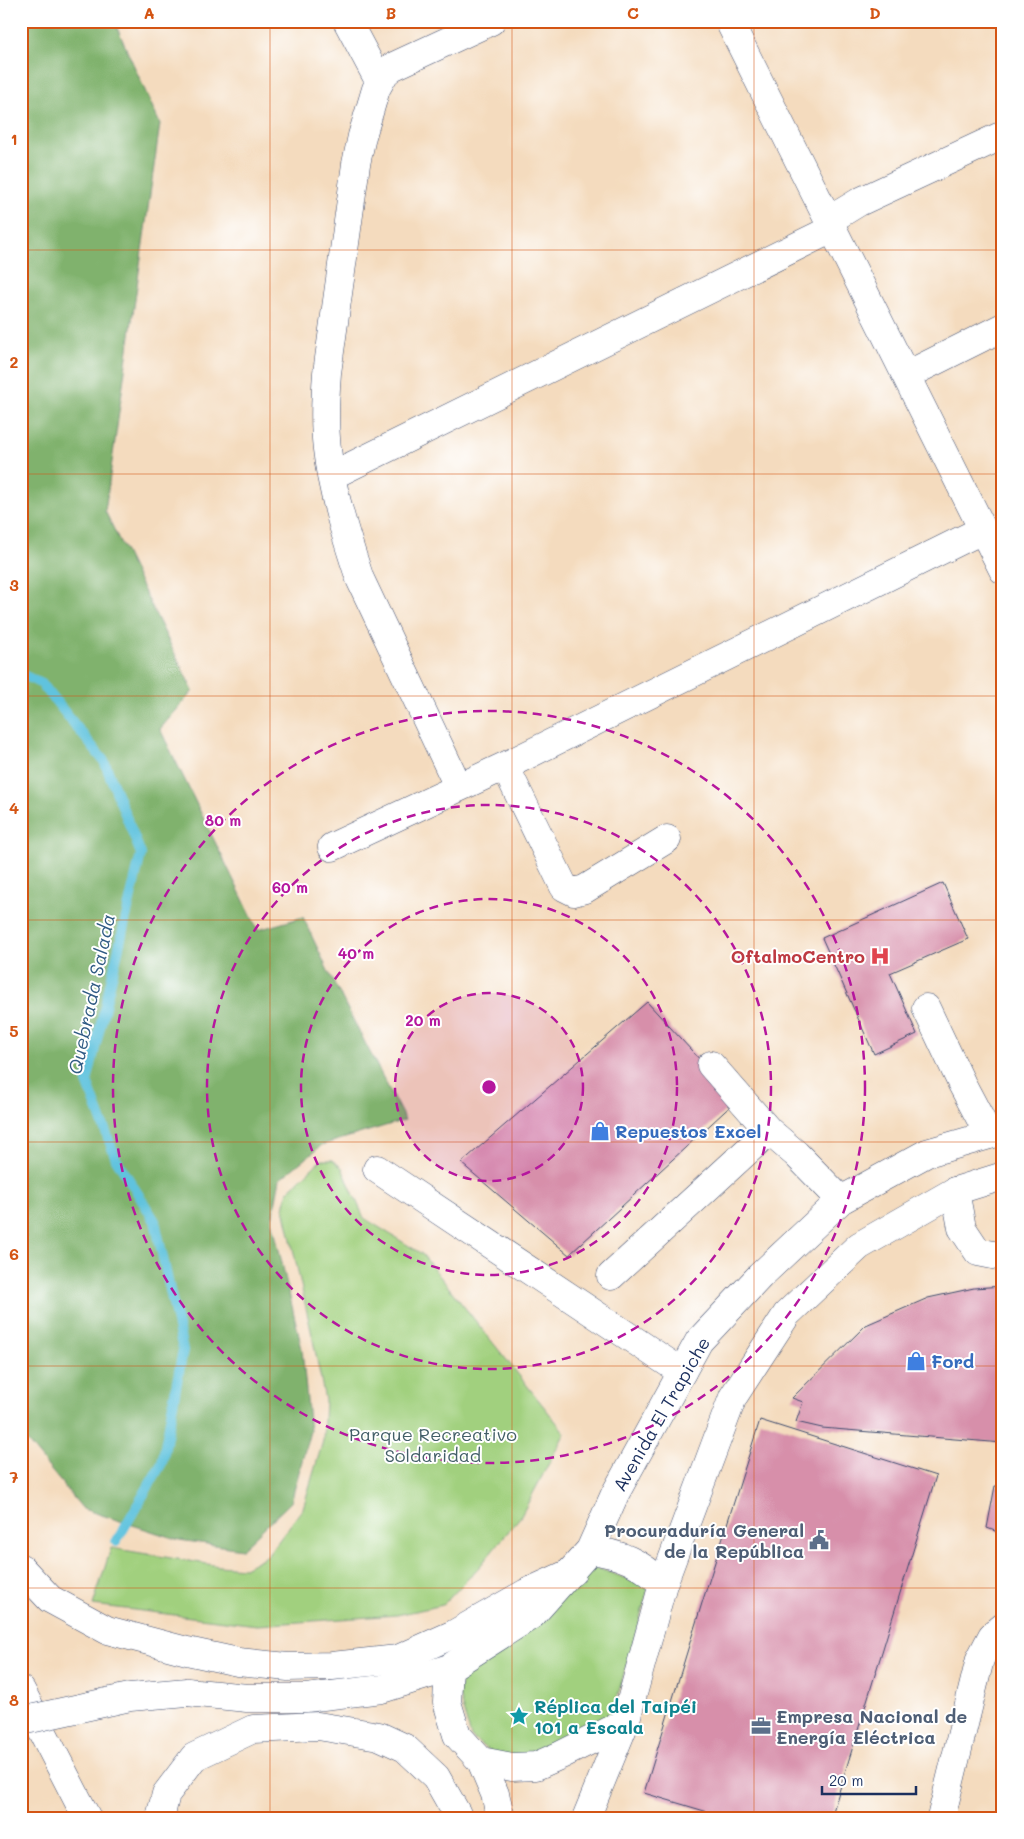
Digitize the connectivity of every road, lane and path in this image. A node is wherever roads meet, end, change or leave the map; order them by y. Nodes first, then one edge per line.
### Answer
1 (347, 21) edge
2 (491, 21) edge
3 (729, 21) edge
4 (379, 81) junction
5 (1003, 135) edge
6 (830, 225) junction
7 (1003, 327) edge
8 (907, 375) junction
9 (331, 476) junction
10 (982, 530) junction
11 (1001, 561) edge
12 (505, 766) junction
13 (458, 786) junction
14 (667, 839) dead end
15 (332, 847) dead end
16 (926, 1008) dead end
17 (711, 1065) dead end
18 (769, 1131) junction
19 (996, 1133) edge
20 (377, 1169) dead end
21 (1003, 1176) edge
22 (955, 1191) junction
23 (841, 1200) junction
24 (1003, 1257) edge
25 (611, 1276) dead end
26 (682, 1372) junction
27 (590, 1550) junction
28 (21, 1568) edge
29 (572, 1572) junction
30 (662, 1584) junction
31 (1003, 1627) edge
32 (449, 1668) junction
33 (21, 1690) edge
34 (21, 1721) edge
35 (625, 1723) junction
36 (481, 1761) junction
37 (87, 1818) edge
38 (160, 1818) edge
39 (457, 1818) edge
40 (501, 1818) edge
41 (586, 1818) edge
42 (941, 1818) edge

1 - 4 main road
2 - 4 main road
3 - 6 main road
4 - 9 main road
5 - 6 main road
6 - 8 main road
6 - 9 main road
7 - 8 main road
8 - 10 main road
9 - 13 main road
10 - 11 main road
10 - 12 main road
12 - 13 main road
12 - 14 main road
13 - 15 main road
16 - 19 main road
17 - 18 main road
18 - 23 main road
18 - 25 main road
19 - 23 main road, Avenida El Trapiche
20 - 26 main road
21 - 22 main road
22 - 24 main road
22 - 30 main road
23 - 26 main road, Avenida El Trapiche
26 - 27 main road, Avenida El Trapiche
27 - 29 main road, Avenida El Trapiche
27 - 30 main road
28 - 29 main road
29 - 32 main road, Avenida El Trapiche
30 - 35 main road
31 - 42 main road
32 - 34 main road, Avenida El Trapiche, bridge
32 - 36 main road
33 - 37 main road
35 - 36 main road
35 - 41 main road
36 - 40 main road
38 - 39 main road

